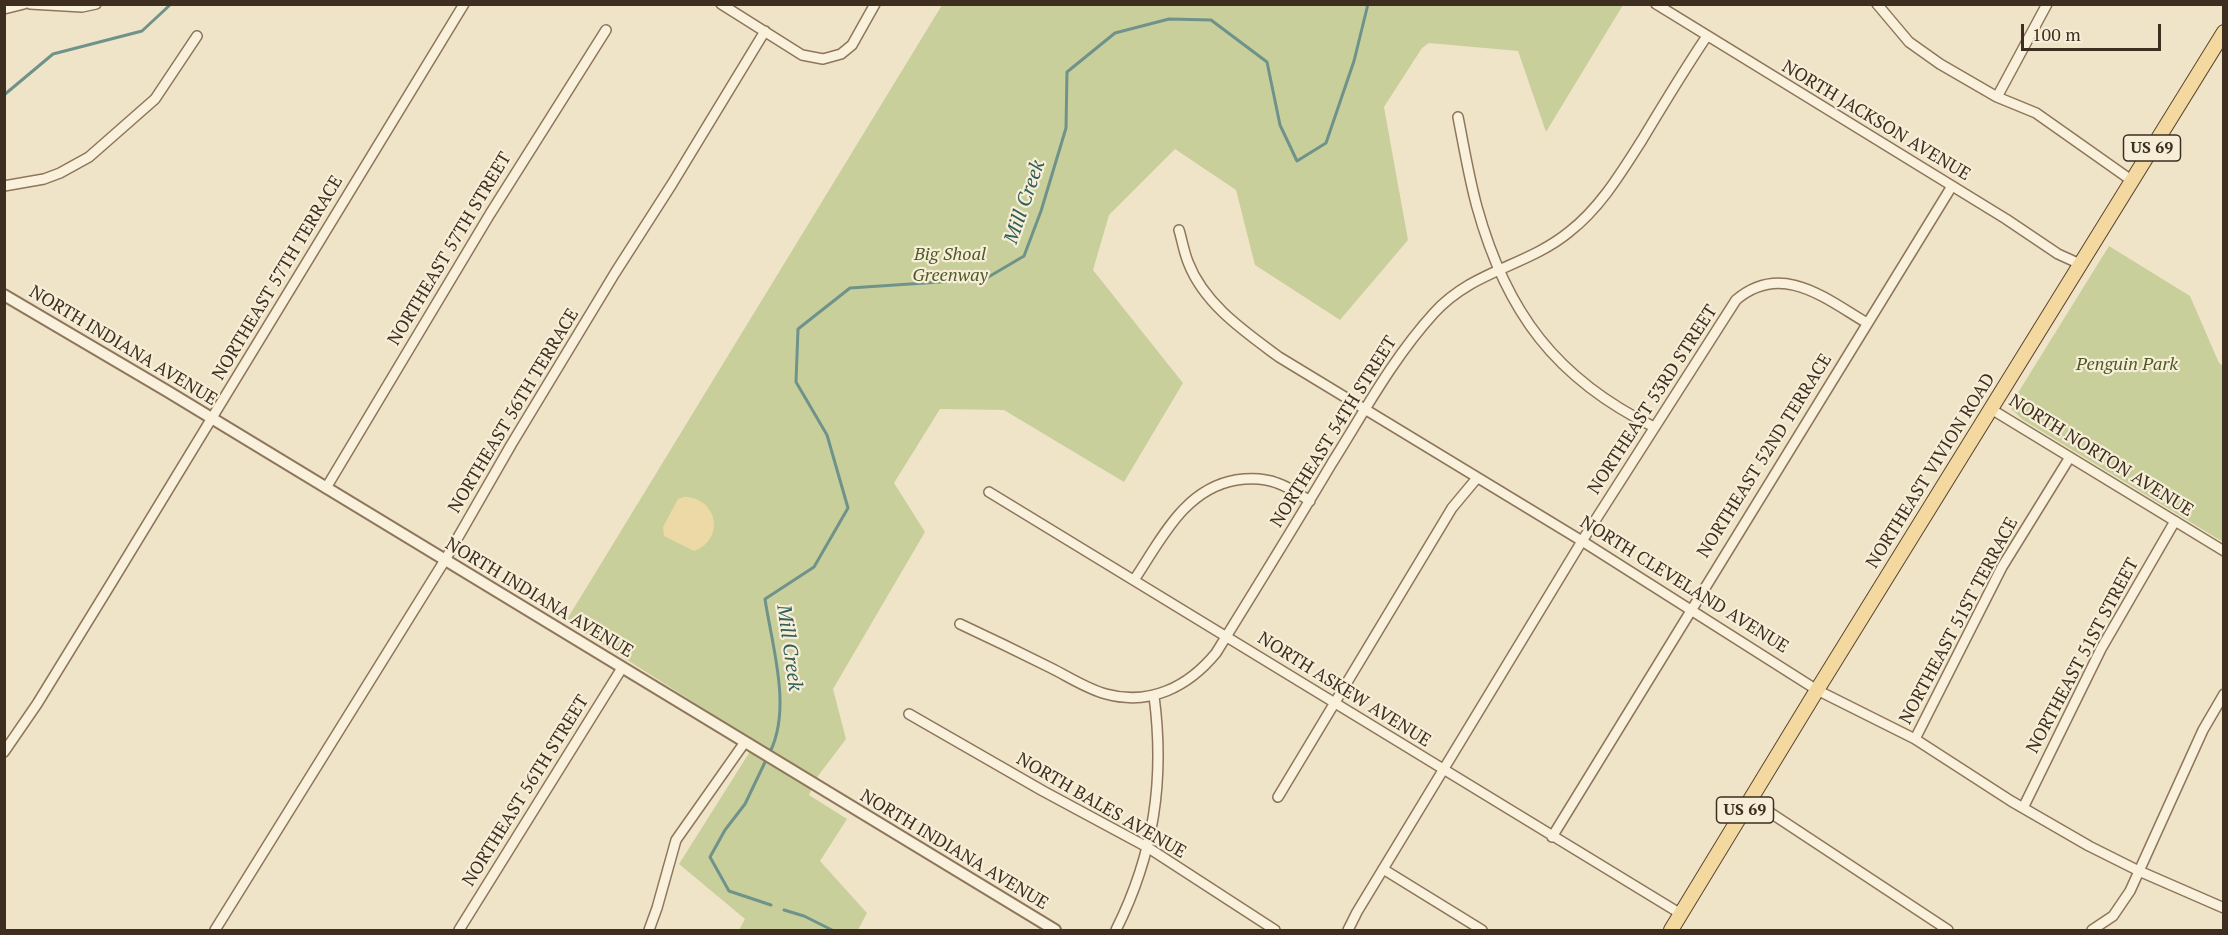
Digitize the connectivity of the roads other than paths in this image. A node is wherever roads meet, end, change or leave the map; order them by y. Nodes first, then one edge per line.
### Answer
1 (24, 4) edge
2 (30, 4) edge
3 (96, 4) edge
4 (464, 4) edge
5 (721, 4) edge
6 (875, 4) edge
7 (1656, 4) edge
8 (1877, 4) edge
9 (2047, 4) edge
10 (4, 9) edge
11 (606, 30) dead end
12 (765, 31) junction
13 (2223, 32) edge
14 (197, 36) dead end
15 (1707, 36) junction
16 (1997, 97) junction
17 (1458, 117) dead end
18 (2131, 180) junction
19 (4, 186) edge
20 (1952, 186) junction
21 (1179, 230) dead end
22 (2080, 264) junction
23 (1498, 269) junction
24 (4, 295) edge
25 (1867, 323) junction
26 (1991, 408) junction
27 (1365, 410) junction
28 (212, 418) junction
29 (1654, 427) junction
30 (2070, 457) junction
31 (1477, 478) junction
32 (326, 488) junction
33 (989, 492) dead end
34 (1310, 501) junction
35 (2175, 521) junction
36 (1582, 541) junction
37 (2223, 551) edge
38 (445, 560) junction
39 (1134, 580) junction
40 (1691, 609) junction
41 (960, 624) dead end
42 (1226, 636) junction
43 (622, 668) junction
44 (1817, 690) junction
45 (2223, 694) edge
46 (1154, 696) junction
47 (1335, 704) junction
48 (909, 714) dead end
49 (1915, 739) junction
50 (746, 742) junction
51 (4, 752) edge
52 (1443, 770) junction
53 (1278, 797) dead end
54 (1751, 800) junction
55 (2023, 808) junction
56 (1552, 837) junction
57 (1147, 847) junction
58 (1383, 869) junction
59 (2139, 871) junction
60 (2223, 908) edge
61 (1681, 914) junction
62 (214, 930) edge
63 (459, 930) edge
64 (649, 930) edge
65 (1055, 930) edge
66 (1116, 930) edge
67 (1275, 930) edge
68 (1348, 930) edge
69 (1482, 930) edge
70 (1671, 930) edge
71 (1948, 930) edge
72 (2092, 930) edge

1 - 10 street
2 - 3 street
4 - 28 street, NORTHEAST 57TH TERRACE
5 - 12 street
6 - 12 street
7 - 15 street, NORTH JACKSON AVENUE
8 - 16 street
9 - 16 street
11 - 32 street, NORTHEAST 57TH STREET
12 - 38 street, NORTHEAST 56TH TERRACE
13 - 18 main road, NORTHEAST VIVION ROAD / US 69
14 - 19 street
15 - 20 street, NORTH JACKSON AVENUE
15 - 23 street, NORTHEAST 54TH STREET
16 - 18 street
17 - 23 street
18 - 22 main road, NORTHEAST VIVION ROAD / US 69
20 - 22 street, NORTH JACKSON AVENUE
20 - 25 street, NORTHEAST 52ND TERRACE
21 - 27 street, NORTH CLEVELAND AVENUE
22 - 26 main road, NORTHEAST VIVION ROAD / US 69
23 - 27 street, NORTHEAST 54TH STREET
23 - 29 street
24 - 28 street, NORTH INDIANA AVENUE
25 - 29 street, NORTHEAST 53RD STREET
25 - 40 street, NORTHEAST 52ND TERRACE
26 - 30 street, NORTH NORTON AVENUE
26 - 44 main road, NORTHEAST VIVION ROAD / US 69
27 - 31 street, NORTH CLEVELAND AVENUE
27 - 34 street, NORTHEAST 54TH STREET
28 - 32 street, NORTH INDIANA AVENUE
28 - 51 street, NORTHEAST 57TH TERRACE
29 - 36 street, NORTHEAST 53RD STREET
30 - 35 street, NORTH NORTON AVENUE
30 - 49 street, NORTHEAST 51ST TERRACE
31 - 36 street, NORTH CLEVELAND AVENUE
31 - 47 street
32 - 38 street, NORTH INDIANA AVENUE
33 - 39 street, NORTH ASKEW AVENUE
34 - 39 street
34 - 42 street, NORTHEAST 54TH STREET
35 - 37 street, NORTH NORTON AVENUE
35 - 55 street, NORTHEAST 51ST STREET
36 - 40 street, NORTH CLEVELAND AVENUE
36 - 52 street, NORTHEAST 53RD STREET
38 - 43 street, NORTH INDIANA AVENUE
38 - 62 street, NORTHEAST 56TH TERRACE
39 - 42 street, NORTH ASKEW AVENUE
40 - 44 street, NORTH CLEVELAND AVENUE
40 - 56 street, NORTHEAST 52ND TERRACE
41 - 46 street
42 - 46 street, NORTHEAST 54TH STREET
42 - 47 street, NORTH ASKEW AVENUE
43 - 50 street, NORTH INDIANA AVENUE
43 - 63 street, NORTHEAST 56TH STREET
44 - 49 street, NORTH CLEVELAND AVENUE
44 - 54 main road, NORTHEAST VIVION ROAD / US 69
45 - 59 street
46 - 57 street
47 - 52 street, NORTH ASKEW AVENUE
47 - 53 street
48 - 57 street, NORTH BALES AVENUE
49 - 55 street, NORTH CLEVELAND AVENUE
50 - 64 street
50 - 65 street, NORTH INDIANA AVENUE
52 - 56 street, NORTH ASKEW AVENUE
52 - 58 street, NORTHEAST 53RD STREET
54 - 61 main road, NORTHEAST VIVION ROAD / US 69
54 - 71 street
55 - 59 street, NORTH CLEVELAND AVENUE
56 - 61 street, NORTH ASKEW AVENUE
57 - 66 street
57 - 67 street, NORTH BALES AVENUE
58 - 68 street, NORTHEAST 53RD STREET
58 - 69 street
59 - 60 street, NORTH CLEVELAND AVENUE
59 - 72 street
61 - 70 main road, NORTHEAST VIVION ROAD / US 69

